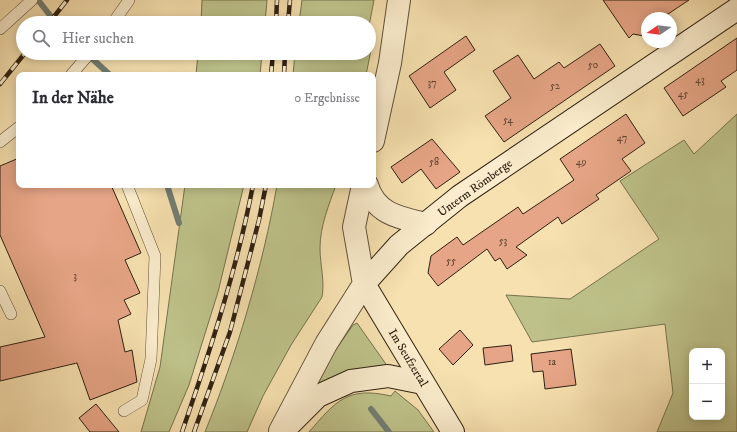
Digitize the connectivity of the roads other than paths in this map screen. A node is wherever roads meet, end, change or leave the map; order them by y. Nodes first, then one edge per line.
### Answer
1 (130, 0) edge
2 (399, 0) edge
3 (30, 2) edge
4 (737, 9) edge
5 (118, 16) edge
6 (0, 28) edge
7 (84, 60) edge
8 (74, 72) edge
9 (376, 127) edge
10 (16, 129) edge
11 (0, 142) edge
12 (128, 188) edge
13 (362, 188) edge
14 (368, 188) edge
15 (426, 224) junction
16 (364, 284) junction
17 (0, 291) edge
18 (12, 314) dead end
19 (423, 383) junction
20 (124, 411) dead end
21 (281, 432) edge
22 (453, 432) edge

1 - 5 lane
2 - 9 main road
3 - 6 lane
4 - 15 main road, Unterm Römberge
7 - 8 lane
10 - 11 lane
12 - 20 lane
13 - 16 main road
14 - 15 main road
15 - 16 main road, Unterm Römberge
16 - 19 main road, Im Seufzertal
16 - 21 main road, Unterm Römberge
17 - 18 lane
19 - 21 main road
19 - 22 main road, Im Seufzertal

